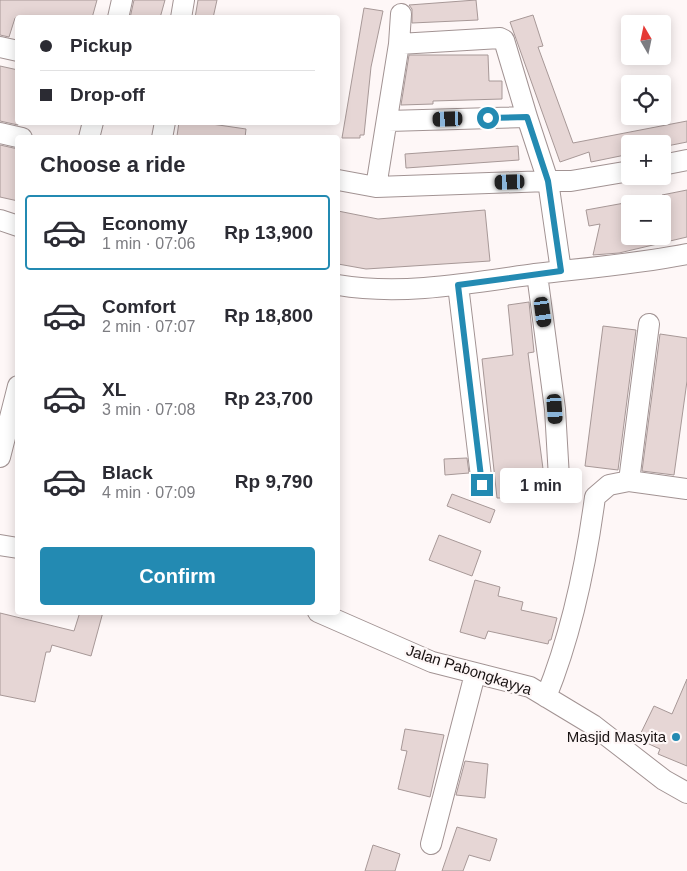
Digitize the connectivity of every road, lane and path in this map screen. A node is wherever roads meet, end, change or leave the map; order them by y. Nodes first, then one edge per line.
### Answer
1 (122, 0) edge
2 (184, 0) edge
3 (401, 14) dead end
4 (119, 15) edge
5 (182, 15) edge
6 (398, 44) junction
7 (0, 47) edge
8 (15, 50) edge
9 (527, 117) junction
10 (388, 121) junction
11 (0, 133) edge
12 (15, 136) edge
13 (687, 160) edge
14 (671, 163) edge
15 (621, 173) edge
16 (340, 180) edge
17 (548, 181) junction
18 (376, 187) junction
19 (0, 220) edge
20 (15, 225) edge
21 (687, 254) edge
22 (561, 271) junction
23 (537, 274) junction
24 (340, 285) edge
25 (458, 285) junction
26 (650, 324) dead end
27 (15, 398) edge
28 (0, 458) edge
29 (559, 478) dead end
30 (629, 481) junction
31 (482, 485) dead end
32 (687, 488) edge
33 (0, 545) edge
34 (15, 548) edge
35 (325, 615) edge
36 (475, 674) junction
37 (546, 697) junction
38 (687, 793) edge
39 (431, 844) dead end

1 - 4 street
2 - 5 street
3 - 6 street
6 - 9 street
6 - 10 street
7 - 8 street
9 - 10 street
9 - 17 street
10 - 18 street
11 - 12 street
13 - 14 street
15 - 17 street
16 - 18 street
17 - 18 street
17 - 22 street
19 - 20 street
21 - 22 street
22 - 23 street
23 - 25 street
23 - 29 street
24 - 25 street
25 - 31 street
26 - 30 street
27 - 28 street
30 - 32 street
30 - 37 street
33 - 34 street
35 - 36 street, Jalan Pabongkayya
36 - 37 street, Jalan Pabongkayya
36 - 39 street
37 - 38 street, Jalan Pabongkayya

